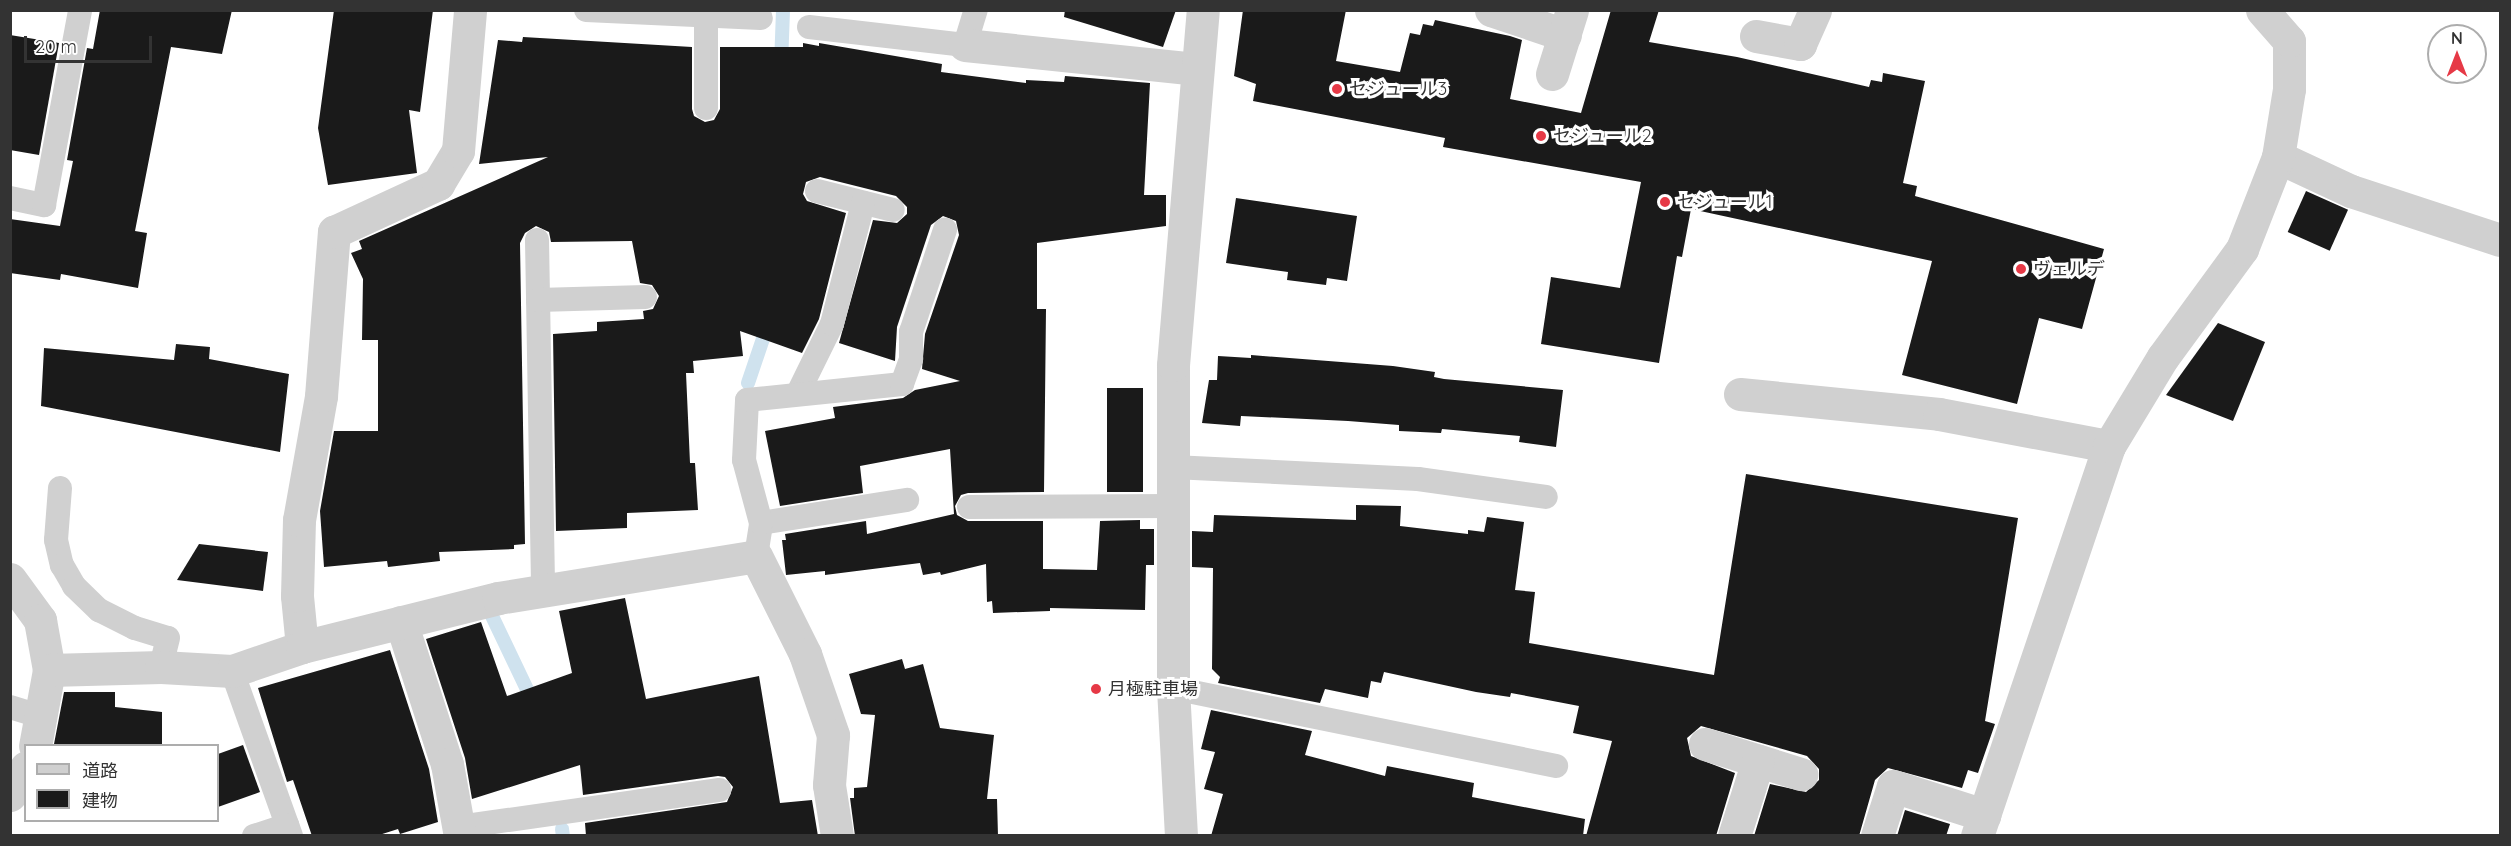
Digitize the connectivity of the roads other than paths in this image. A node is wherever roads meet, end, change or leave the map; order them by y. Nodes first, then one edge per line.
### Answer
1 (80, 10) edge
2 (470, 10) edge
3 (586, 10) edge
4 (976, 10) edge
5 (1203, 10) edge
6 (1491, 10) edge
7 (1815, 10) edge
8 (2262, 10) edge
9 (706, 16) junction
10 (761, 18) dead end
11 (1569, 23) edge
12 (809, 27) dead end
13 (1756, 36) dead end
14 (965, 45) junction
15 (1196, 69) junction
16 (1552, 74) dead end
17 (706, 108) dead end
18 (2278, 157) junction
19 (817, 190) dead end
20 (10, 198) edge
21 (863, 202) junction
22 (893, 210) dead end
23 (945, 230) dead end
24 (537, 240) dead end
25 (2500, 240) edge
26 (645, 297) dead end
27 (538, 300) junction
28 (798, 393) junction
29 (1740, 394) dead end
30 (2109, 446) junction
31 (1173, 467) junction
32 (60, 488) dead end
33 (1546, 496) dead end
34 (907, 500) dead end
35 (1173, 506) junction
36 (969, 507) dead end
37 (761, 523) junction
38 (756, 556) junction
39 (10, 579) edge
40 (543, 591) junction
41 (401, 622) junction
42 (302, 647) junction
43 (161, 666) junction
44 (49, 670) junction
45 (232, 671) junction
46 (1173, 688) junction
47 (10, 707) edge
48 (39, 731) edge
49 (1705, 744) dead end
50 (1758, 761) junction
51 (1556, 766) dead end
52 (24, 770) edge
53 (1801, 774) dead end
54 (719, 790) dead end
55 (10, 795) edge
56 (1980, 825) edge
57 (289, 830) edge
58 (460, 831) edge
59 (254, 836) edge
60 (837, 836) edge
61 (1181, 836) edge
62 (1734, 836) edge
63 (1877, 836) edge

1 - 20 lane
2 - 42 street
3 - 9 lane
4 - 14 lane
5 - 15 street
6 - 11 street
7 - 13 street
8 - 18 street
9 - 10 lane
9 - 17 lane
11 - 16 street
12 - 14 lane
14 - 15 street
15 - 31 street
18 - 25 street
18 - 30 street
19 - 21 lane
21 - 22 lane
21 - 28 lane
23 - 28 lane
24 - 27 lane
26 - 27 lane
27 - 40 lane
28 - 37 lane
29 - 30 street
30 - 56 street
31 - 33 lane
31 - 35 street
32 - 43 lane
34 - 37 lane
35 - 36 lane
35 - 46 street
37 - 38 lane
38 - 40 street
38 - 60 street
39 - 44 street
40 - 41 street
41 - 42 street
41 - 58 street
42 - 45 street
43 - 44 street
43 - 45 street
44 - 48 street
45 - 57 lane
46 - 51 lane
46 - 61 street
47 - 48 lane
49 - 50 street
50 - 53 street
50 - 62 street
52 - 55 street
54 - 58 lane
56 - 63 street
57 - 59 lane

